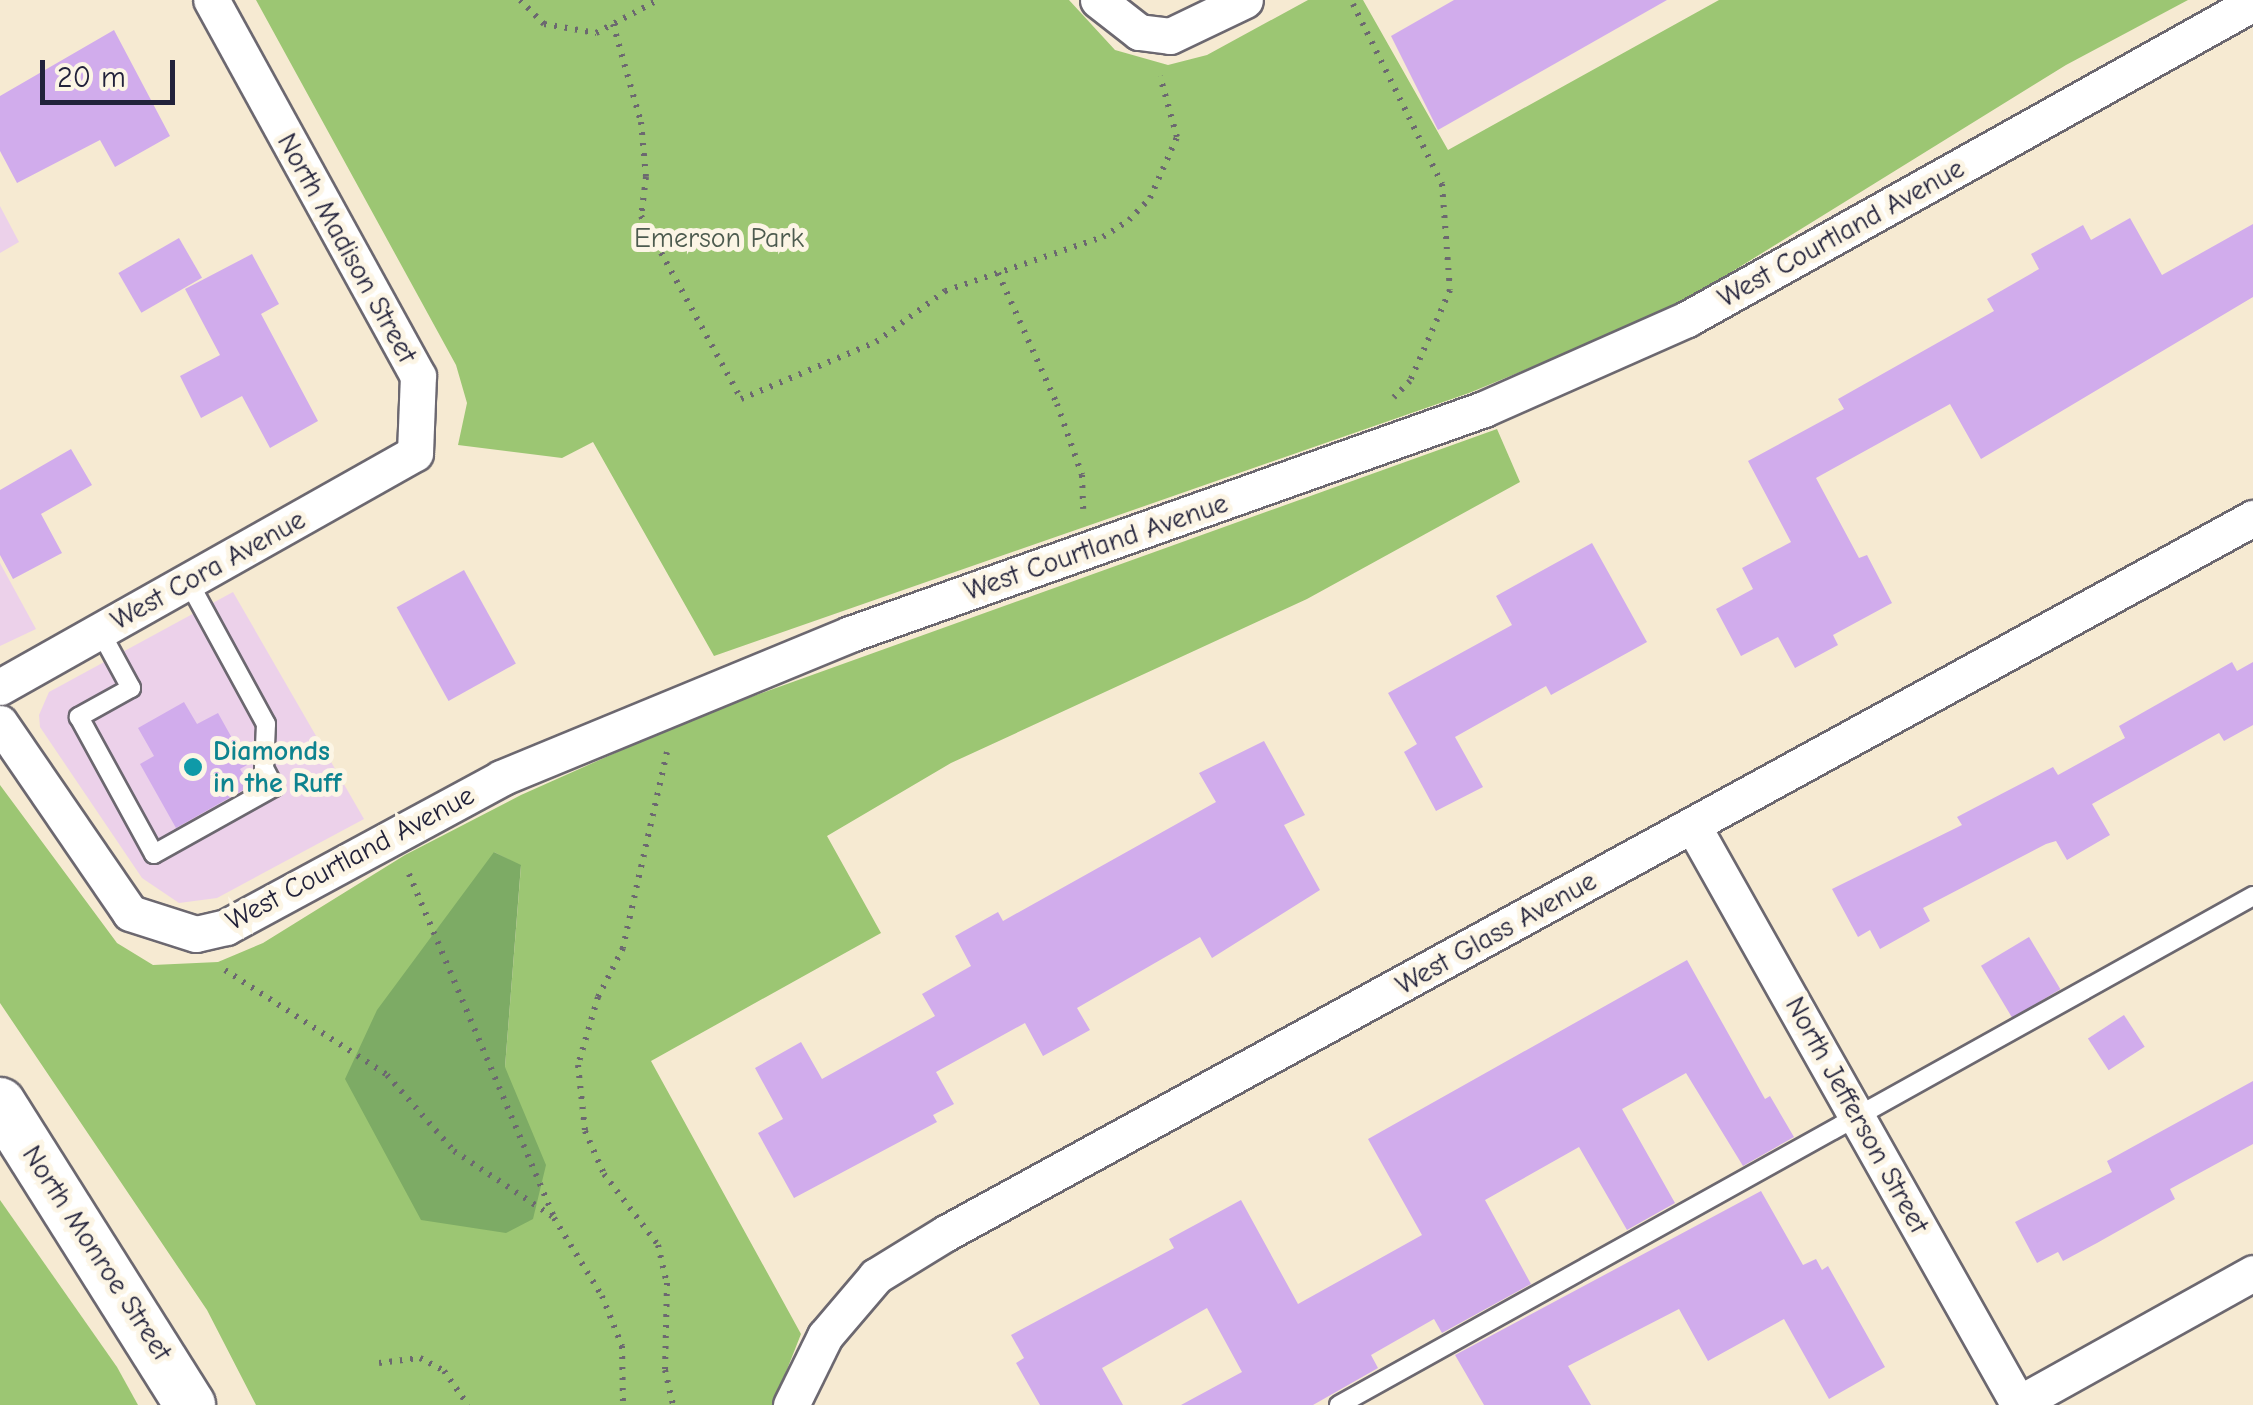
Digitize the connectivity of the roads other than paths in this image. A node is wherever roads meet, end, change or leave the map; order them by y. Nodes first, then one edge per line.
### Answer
1 (211, 0) edge
2 (1098, 0) edge
3 (1245, 0) edge
4 (2253, 3) edge
5 (416, 452) joint
6 (2253, 518) edge
7 (188, 581) junction
8 (100, 631) junction
9 (0, 687) edge
10 (0, 723) edge
11 (1693, 826) junction
12 (2253, 896) edge
13 (0, 1103) edge
14 (1858, 1115) junction
15 (2253, 1273) edge
16 (190, 1405) edge
17 (791, 1405) edge
18 (1339, 1405) edge
19 (2017, 1405) edge

1 - 5 street, North Madison Street
2 - 3 street
4 - 10 street, West Courtland Avenue
5 - 7 street, West Cora Avenue
6 - 11 street, West Glass Avenue
7 - 8 street, West Cora Avenue
7 - 8 lane
8 - 9 street, West Cora Avenue
11 - 14 street, North Jefferson Street
11 - 17 street, West Glass Avenue
12 - 14 lane
13 - 16 main road, North Monroe Street
14 - 18 lane
14 - 19 street, North Jefferson Street
15 - 19 street

